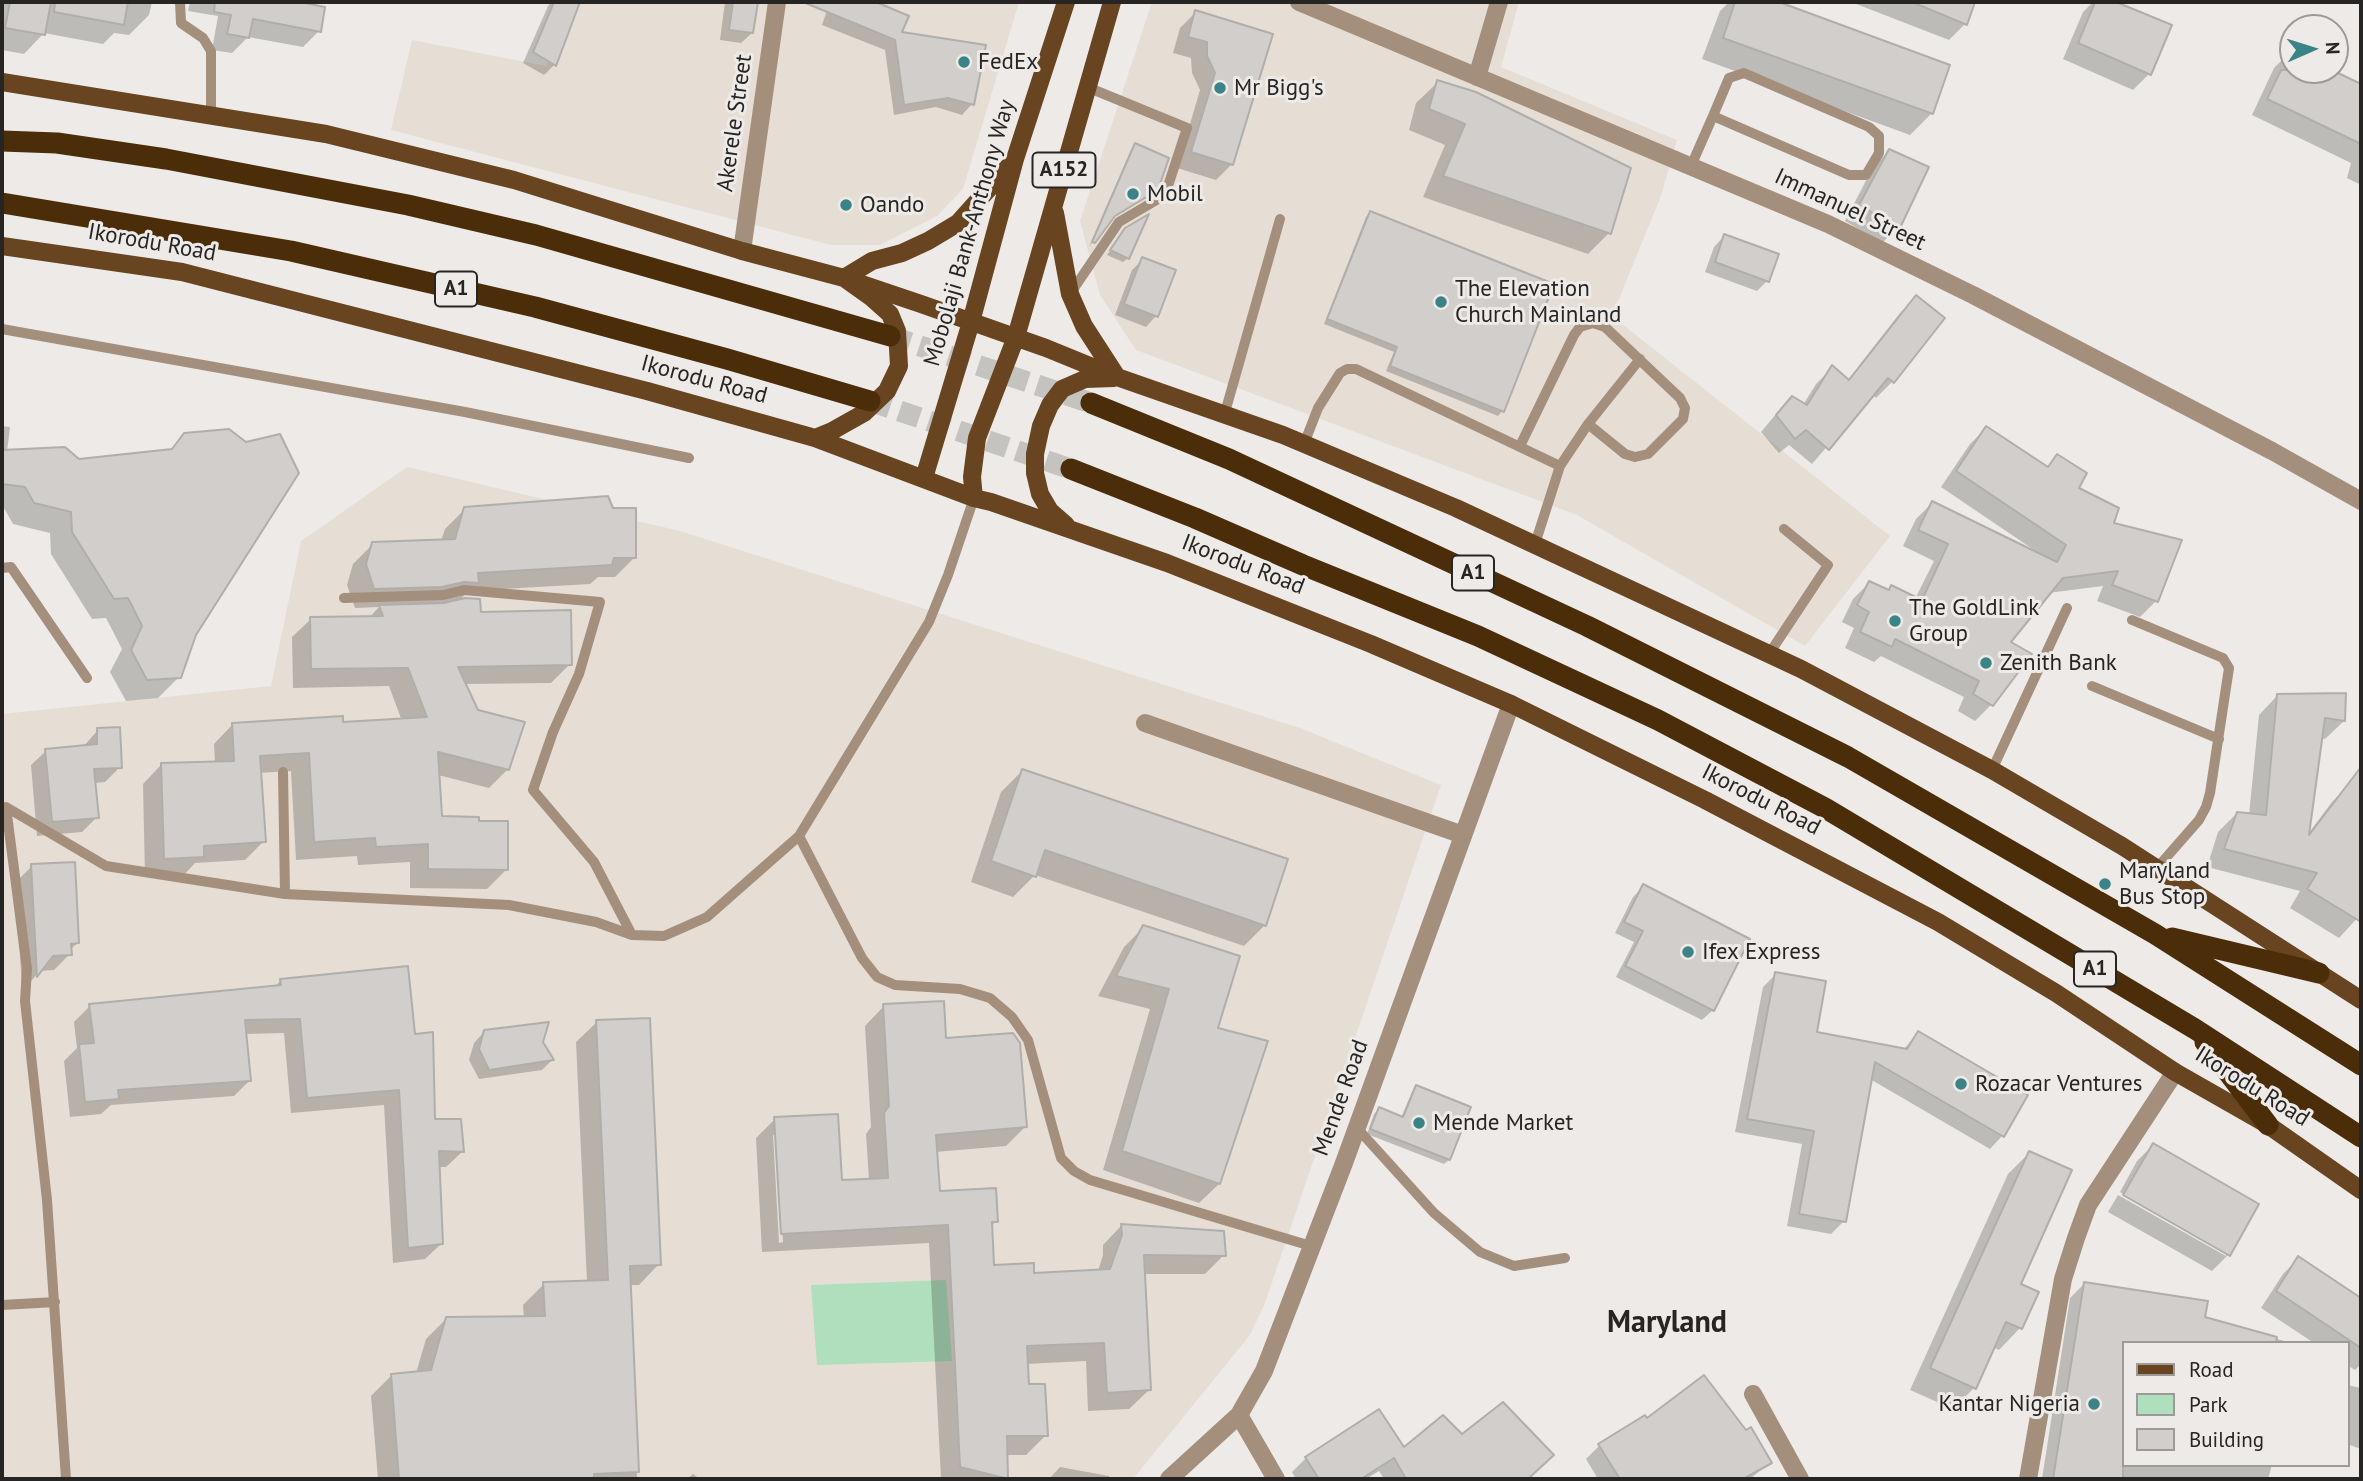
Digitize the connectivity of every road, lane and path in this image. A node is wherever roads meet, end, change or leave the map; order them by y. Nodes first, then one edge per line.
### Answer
1 (180, 2) edge
2 (777, 2) edge
3 (1066, 2) edge
4 (1112, 2) edge
5 (1299, 2) edge
6 (1499, 2) edge
7 (1477, 77) junction
8 (2, 82) edge
9 (1087, 87) junction
10 (211, 116) junction
11 (1713, 116) junction
12 (2, 141) edge
13 (1015, 159) junction
14 (1691, 166) junction
15 (2, 202) edge
16 (1054, 207) junction
17 (1280, 219) dead end
18 (2, 246) edge
19 (742, 251) junction
20 (844, 278) junction
21 (1070, 294) junction
22 (971, 322) junction
23 (2, 329) edge
24 (890, 336) tunnel mouth
25 (1016, 337) junction
26 (1640, 359) junction
27 (1117, 377) junction
28 (870, 401) tunnel mouth
29 (1091, 403) tunnel mouth
30 (1224, 416) junction
31 (1588, 424) junction
32 (815, 438) junction
33 (1304, 444) junction
34 (1520, 446) junction
35 (690, 458) dead end
36 (1560, 466) junction
37 (1071, 469) tunnel mouth
38 (924, 478) junction
39 (974, 498) junction
40 (2361, 501) edge
41 (1784, 528) dead end
42 (1071, 529) junction
43 (1535, 544) junction
44 (2, 568) edge
45 (344, 598) dead end
46 (2067, 608) dead end
47 (2132, 620) dead end
48 (1769, 654) junction
49 (87, 678) dead end
50 (2092, 686) dead end
51 (1511, 704) junction
52 (1145, 723) dead end
53 (2219, 740) junction
54 (1992, 770) junction
55 (283, 772) dead end
56 (4, 806) edge
57 (1464, 835) junction
58 (799, 836) junction
59 (2158, 869) junction
60 (285, 894) junction
61 (2155, 934) junction
62 (632, 935) junction
63 (2319, 973) junction
64 (2361, 1000) edge
65 (2195, 1029) junction
66 (2361, 1065) edge
67 (2175, 1072) junction
68 (2268, 1125) junction
69 (1357, 1128) junction
70 (2361, 1137) edge
71 (2361, 1190) edge
72 (1311, 1246) junction
73 (1565, 1258) dead end
74 (55, 1303) junction
75 (2, 1305) edge
76 (1753, 1394) dead end
77 (1239, 1415) junction
78 (66, 1479) edge
79 (1169, 1479) edge
80 (1276, 1479) edge
81 (1800, 1479) edge
82 (2028, 1479) edge

1 - 10 lane
2 - 19 street, Akerele Street
3 - 13 main road, Mobolaji Bank-Anthony Way / A152
4 - 9 main road, A152
5 - 7 street, Immanuel Street
6 - 7 street
7 - 14 street, Immanuel Street
8 - 10 main road
9 - 16 main road, A152
9 - 21 lane
10 - 19 main road
11 - 11 lane
11 - 14 lane
12 - 24 highway
13 - 20 main road, A152
13 - 22 main road, Mobolaji Bank-Anthony Way / A152
14 - 40 street, Immanuel Street
15 - 28 highway, Ikorodu Road / A1
16 - 21 main road, A152
16 - 25 main road, A152
17 - 30 lane
18 - 32 main road, Ikorodu Road
19 - 20 main road
20 - 22 main road
20 - 32 main road
21 - 27 main road, A152
22 - 25 main road
22 - 38 main road, Mobolaji Bank-Anthony Way / A152
23 - 35 lane
25 - 27 main road
25 - 39 main road, A152
26 - 31 lane
26 - 31 lane
26 - 34 lane
27 - 30 main road
27 - 42 main road
29 - 61 highway, A1
30 - 33 main road
31 - 36 lane
32 - 38 main road, Ikorodu Road
33 - 34 lane
33 - 43 main road
34 - 36 lane
36 - 43 lane
37 - 65 highway, Ikorodu Road / A1
38 - 39 main road, Ikorodu Road
39 - 42 main road, Ikorodu Road
39 - 58 lane
41 - 48 lane
42 - 51 main road, Ikorodu Road
43 - 48 main road
44 - 49 lane
45 - 62 lane
46 - 54 lane
47 - 53 lane
48 - 54 main road
50 - 53 lane
51 - 57 street, Mende Road
51 - 67 main road, Ikorodu Road
52 - 57 street
53 - 59 lane
54 - 59 main road
55 - 60 lane
56 - 60 lane
56 - 74 lane
57 - 69 street, Mende Road
58 - 62 lane
58 - 72 lane
59 - 63 main road
60 - 62 lane
61 - 63 highway
61 - 66 highway, A1
63 - 64 main road
65 - 68 highway
65 - 70 highway, Ikorodu Road / A1
67 - 68 main road, Ikorodu Road
67 - 82 street
68 - 71 main road, Ikorodu Road
69 - 72 street, Mende Road
69 - 73 lane
72 - 77 street, Mende Road
74 - 75 lane
74 - 78 lane
76 - 81 street
77 - 79 street, Mende Road
77 - 80 street

